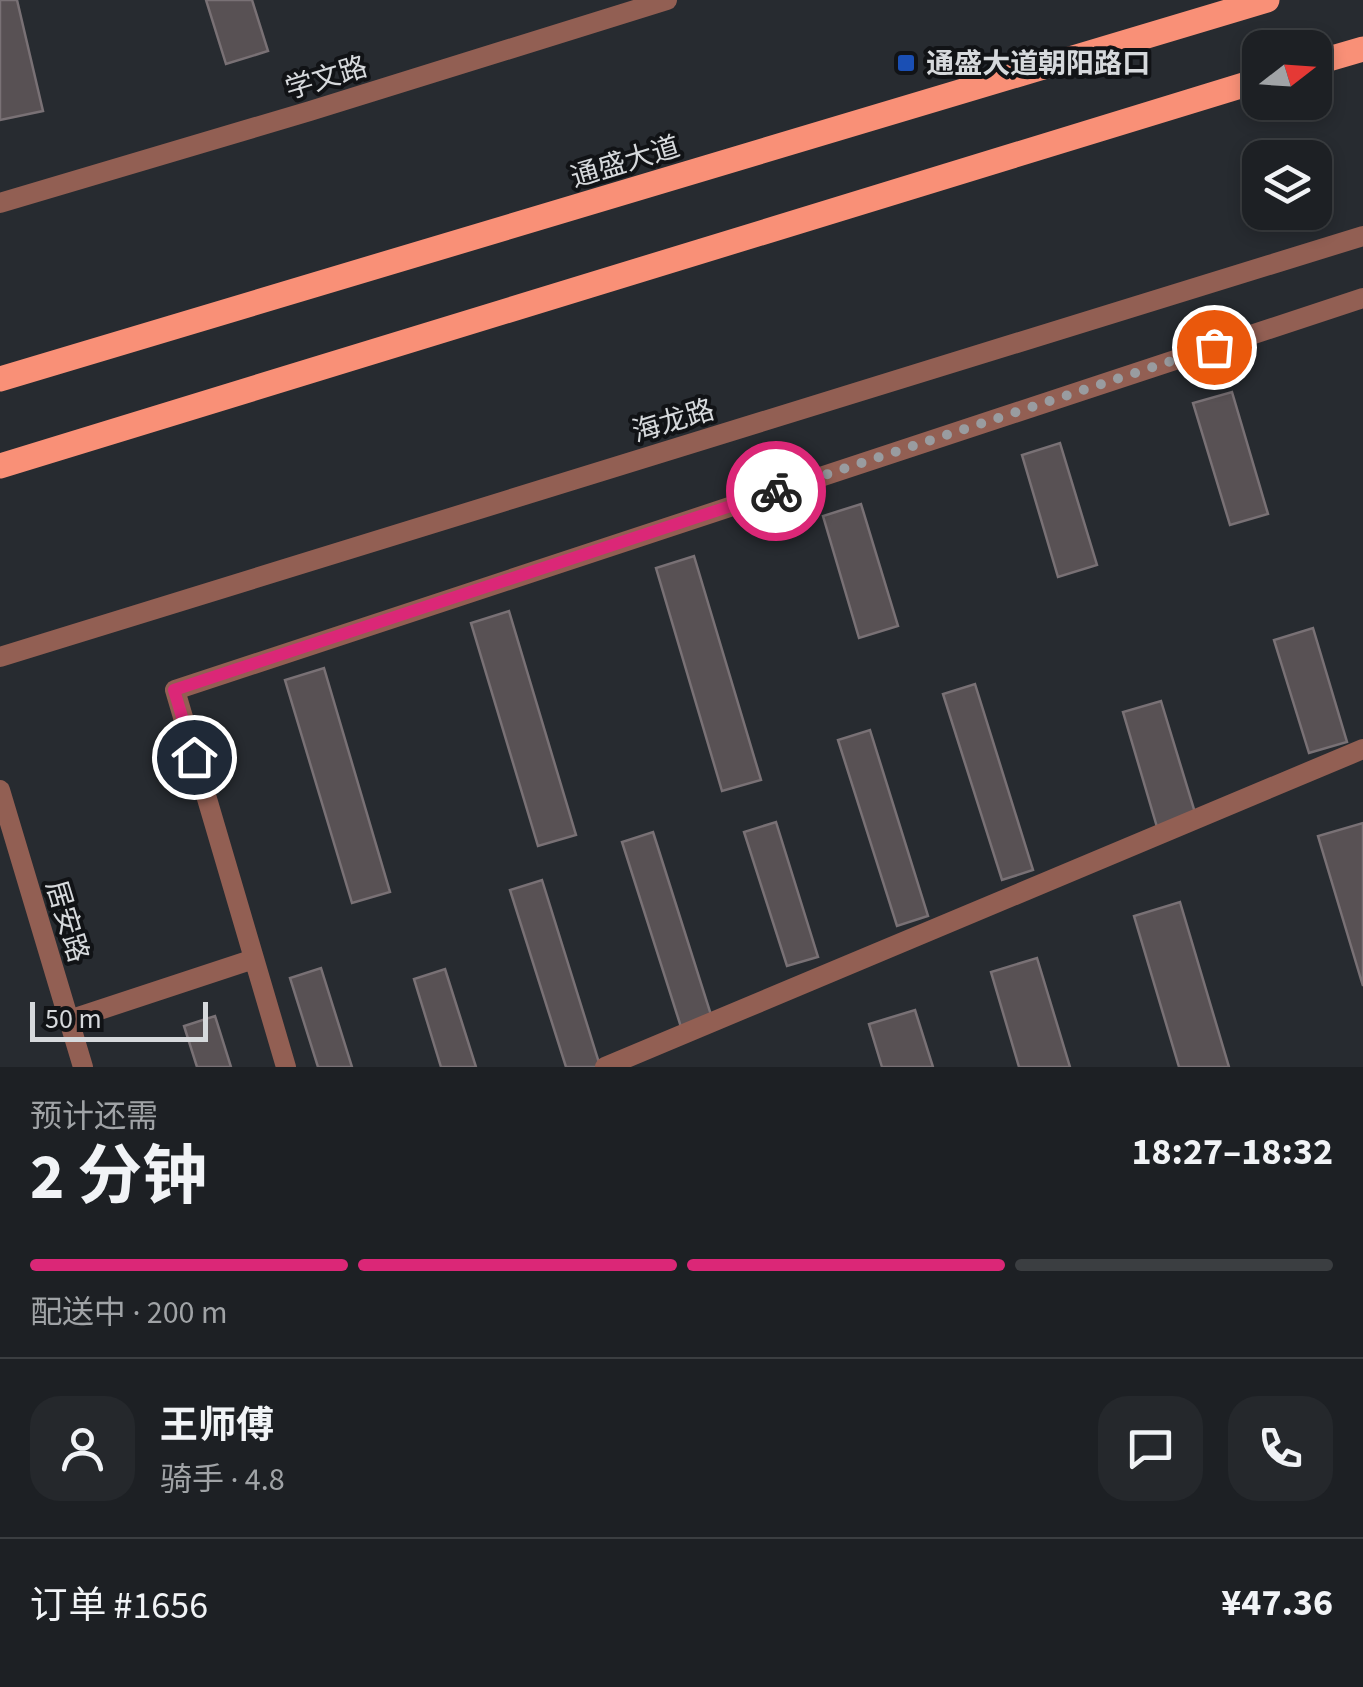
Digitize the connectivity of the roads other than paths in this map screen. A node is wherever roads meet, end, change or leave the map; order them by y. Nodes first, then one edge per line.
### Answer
1 (667, 0) edge
2 (1267, 0) edge
3 (1363, 49) edge
4 (1332, 58) edge
5 (1242, 86) edge
6 (0, 203) edge
7 (1363, 236) edge
8 (1363, 298) edge
9 (0, 379) edge
10 (0, 466) edge
11 (0, 657) edge
12 (1363, 748) edge
13 (0, 790) edge
14 (254, 959) junction
15 (69, 1020) junction
16 (83, 1067) edge
17 (286, 1067) edge
18 (605, 1067) edge

1 - 6 street, 学文路
2 - 9 main road, 通盛大道
3 - 4 main road
5 - 10 main road
7 - 11 street, 海龙路
8 - 14 street
12 - 18 street
13 - 15 street, 居安路
14 - 15 street
14 - 17 street
15 - 16 street, 居安路

